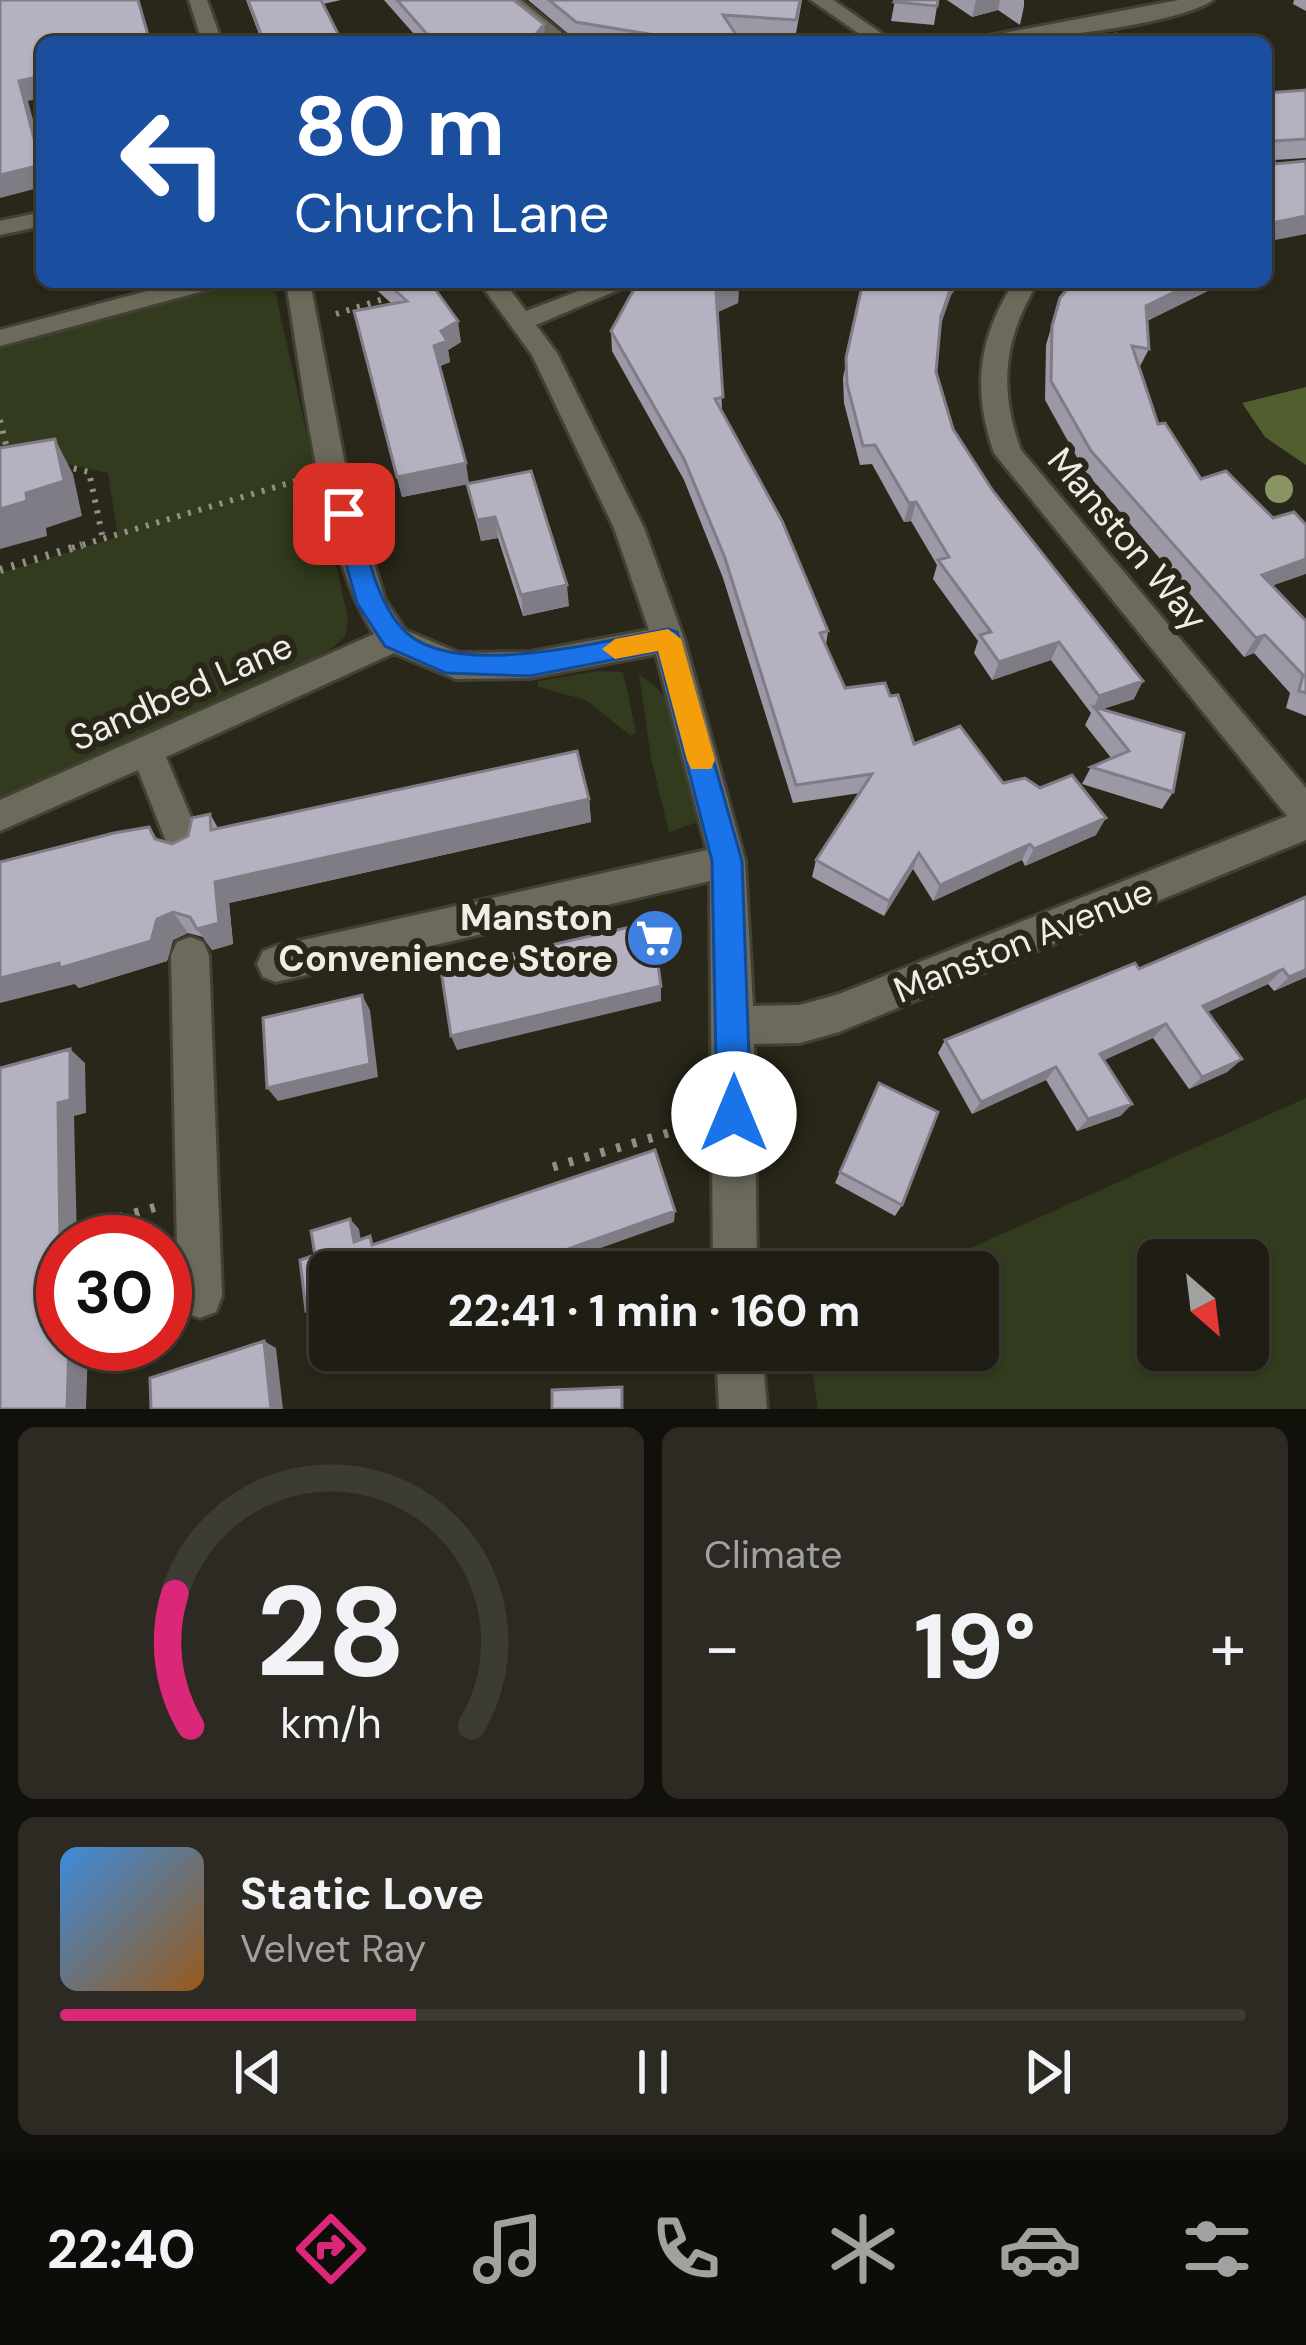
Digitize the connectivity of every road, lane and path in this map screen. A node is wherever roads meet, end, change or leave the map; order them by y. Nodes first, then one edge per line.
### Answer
1 (198, 0) edge
2 (509, 0) edge
3 (820, 0) edge
4 (1078, 0) edge
5 (1204, 0) edge
6 (1109, 22) junction
7 (210, 36) edge
8 (555, 36) edge
9 (875, 36) edge
10 (1024, 36) edge
11 (36, 220) edge
12 (0, 229) edge
13 (187, 288) edge
14 (299, 288) edge
15 (496, 288) edge
16 (609, 288) edge
17 (1022, 288) edge
18 (405, 291) edge
19 (522, 321) junction
20 (307, 323) junction
21 (0, 338) edge
22 (0, 420) edge
23 (4, 456) edge
24 (23, 458) edge
25 (56, 464) edge
26 (296, 481) dead end
27 (103, 539) junction
28 (0, 570) edge
29 (394, 639) junction
30 (668, 639) junction
31 (146, 748) junction
32 (1306, 813) edge
33 (0, 816) edge
34 (1306, 824) edge
35 (185, 846) edge
36 (727, 861) junction
37 (190, 955) dead end
38 (277, 964) dead end
39 (734, 1025) junction
40 (694, 1125) dead end
41 (553, 1167) dead end
42 (199, 1195) junction
43 (127, 1215) edge
44 (735, 1251) edge
45 (200, 1296) dead end
46 (740, 1371) edge
47 (743, 1409) edge

1 - 7 street
2 - 8 street
3 - 9 street
4 - 6 street
5 - 6 street
6 - 10 street
11 - 12 street
13 - 21 street
14 - 20 street
15 - 19 street
16 - 19 street
17 - 32 street, Manston Way
18 - 20 path
19 - 30 street
20 - 29 street
22 - 23 path
23 - 24 path
25 - 27 path
26 - 27 path
27 - 28 path
29 - 30 street
29 - 31 street, Sandbed Lane
30 - 36 street
31 - 33 street, Sandbed Lane
31 - 35 street
34 - 39 street, Manston Avenue
36 - 38 street
36 - 39 street
37 - 42 street
39 - 44 street
40 - 41 path
42 - 43 path
42 - 45 street
46 - 47 street

